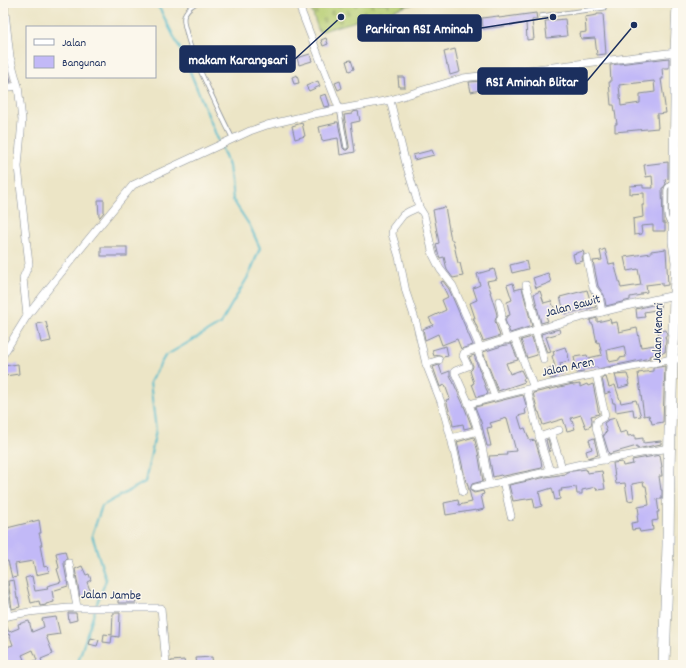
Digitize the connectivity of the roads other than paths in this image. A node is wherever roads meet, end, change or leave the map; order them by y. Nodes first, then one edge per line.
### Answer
1 (4, 3) edge
2 (196, 3) edge
3 (298, 3) edge
4 (678, 3) edge
5 (604, 8) dead end
6 (541, 16) dead end
7 (678, 57) edge
8 (18, 86) junction
9 (3, 88) edge
10 (390, 100) junction
11 (339, 108) junction
12 (231, 140) junction
13 (346, 147) dead end
14 (419, 208) junction
15 (587, 258) dead end
16 (680, 262) edge
17 (526, 285) dead end
18 (674, 295) junction
19 (499, 301) dead end
20 (602, 312) junction
21 (27, 316) junction
22 (536, 330) junction
23 (510, 338) junction
24 (478, 348) junction
25 (3, 355) edge
26 (677, 359) edge
27 (439, 360) dead end
28 (544, 360) dead end
29 (426, 364) junction
30 (596, 374) junction
31 (531, 389) junction
32 (495, 397) junction
33 (469, 404) junction
34 (559, 430) dead end
35 (478, 431) junction
36 (551, 433) junction
37 (539, 437) junction
38 (451, 438) junction
39 (669, 448) junction
40 (605, 460) junction
41 (562, 468) junction
42 (550, 471) junction
43 (503, 481) junction
44 (489, 484) junction
45 (476, 488) dead end
46 (463, 492) dead end
47 (511, 516) dead end
48 (69, 563) dead end
49 (3, 582) edge
50 (77, 607) junction
51 (5, 617) edge
52 (166, 665) edge
53 (664, 665) edge

1 - 8 street
2 - 12 lane
3 - 11 street
4 - 7 highway, Jalan Kenari
5 - 6 lane
7 - 10 street
7 - 16 highway, Jalan Kenari
8 - 9 street
8 - 21 street
10 - 11 street
10 - 14 street
11 - 12 street
11 - 13 lane
12 - 21 street
14 - 24 street
14 - 29 street
15 - 20 street
16 - 18 highway, Jalan Kenari
17 - 22 street
18 - 20 street, Jalan Sawit
18 - 26 highway, Jalan Kenari
19 - 23 street
20 - 22 street, Jalan Sawit
21 - 25 street
22 - 23 street, Jalan Sawit
22 - 28 street
23 - 24 street, Jalan Sawit
23 - 31 street
24 - 32 street
24 - 33 street
26 - 30 street, Jalan Aren
26 - 39 highway, Jalan Kenari
27 - 29 street
29 - 38 street
30 - 31 street, Jalan Aren
30 - 40 street
31 - 32 street, Jalan Aren
31 - 37 street
32 - 33 street, Jalan Aren
33 - 35 street
34 - 36 street
35 - 38 street
35 - 44 street
36 - 37 street
36 - 41 street
37 - 42 street
38 - 46 street
39 - 40 street
39 - 53 highway, Jalan Kenari
40 - 41 street
41 - 42 street
42 - 43 street
43 - 44 street
43 - 47 street
44 - 45 street
48 - 50 street
49 - 51 street
50 - 51 street, Jalan Jambe
50 - 52 street, Jalan Jambe

